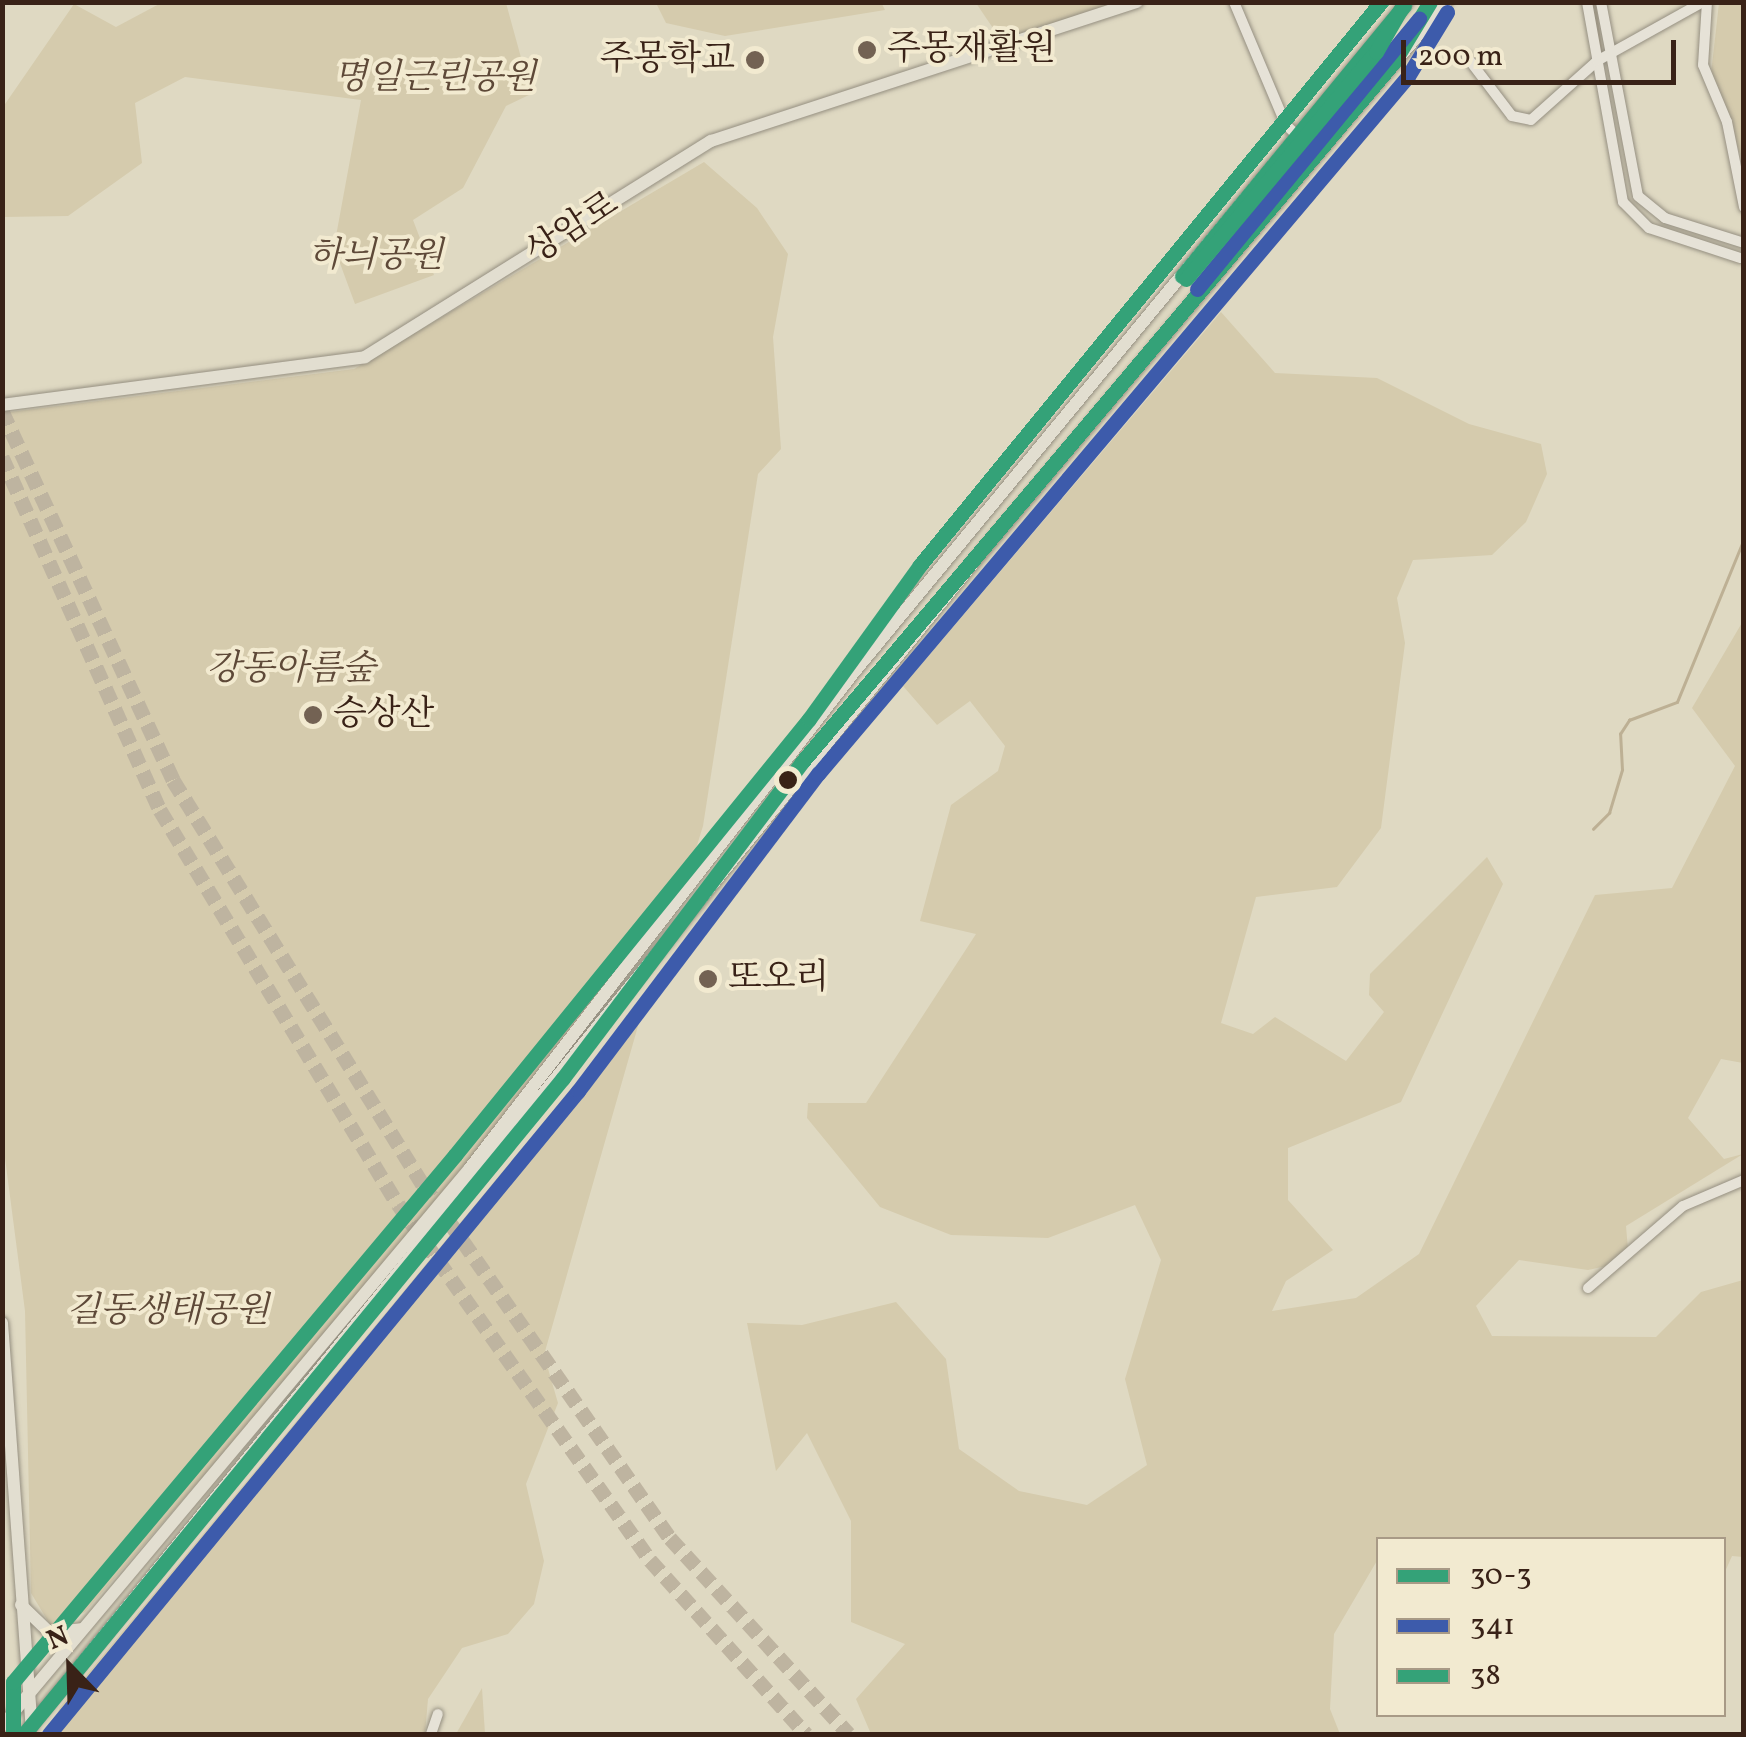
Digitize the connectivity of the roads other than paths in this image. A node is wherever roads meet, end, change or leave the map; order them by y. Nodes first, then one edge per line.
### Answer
1 (1136, 2) edge
2 (1234, 2) edge
3 (1407, 2) edge
4 (1446, 2) edge
5 (1587, 2) edge
6 (1601, 2) edge
7 (1704, 2) edge
8 (1608, 54) junction
9 (1467, 56) dead end
10 (1597, 61) junction
11 (1295, 136) junction
12 (1317, 154) junction
13 (1744, 207) edge
14 (1744, 243) edge
15 (1740, 258) dead end
16 (2, 405) edge
17 (1744, 1180) edge
18 (1588, 1288) dead end
19 (2, 1324) edge
20 (5, 1380) edge
21 (6, 1418) edge
22 (20, 1605) junction
23 (81, 1629) junction
24 (28, 1694) junction
25 (438, 1714) dead end
26 (2, 1726) edge
27 (29, 1731) edge
28 (431, 1734) edge

1 - 16 main road, 상암로
2 - 11 street
3 - 11 main road
4 - 12 main road
5 - 10 street
6 - 8 street
7 - 8 street
7 - 13 street
8 - 10 street
8 - 14 street
9 - 10 street
10 - 15 street
11 - 12 street
11 - 23 main road
12 - 27 main road
17 - 18 street
19 - 20 main road
20 - 21 main road
21 - 22 main road
22 - 23 main road
22 - 24 main road
23 - 24 main road
24 - 26 main road
24 - 27 main road
25 - 28 street

